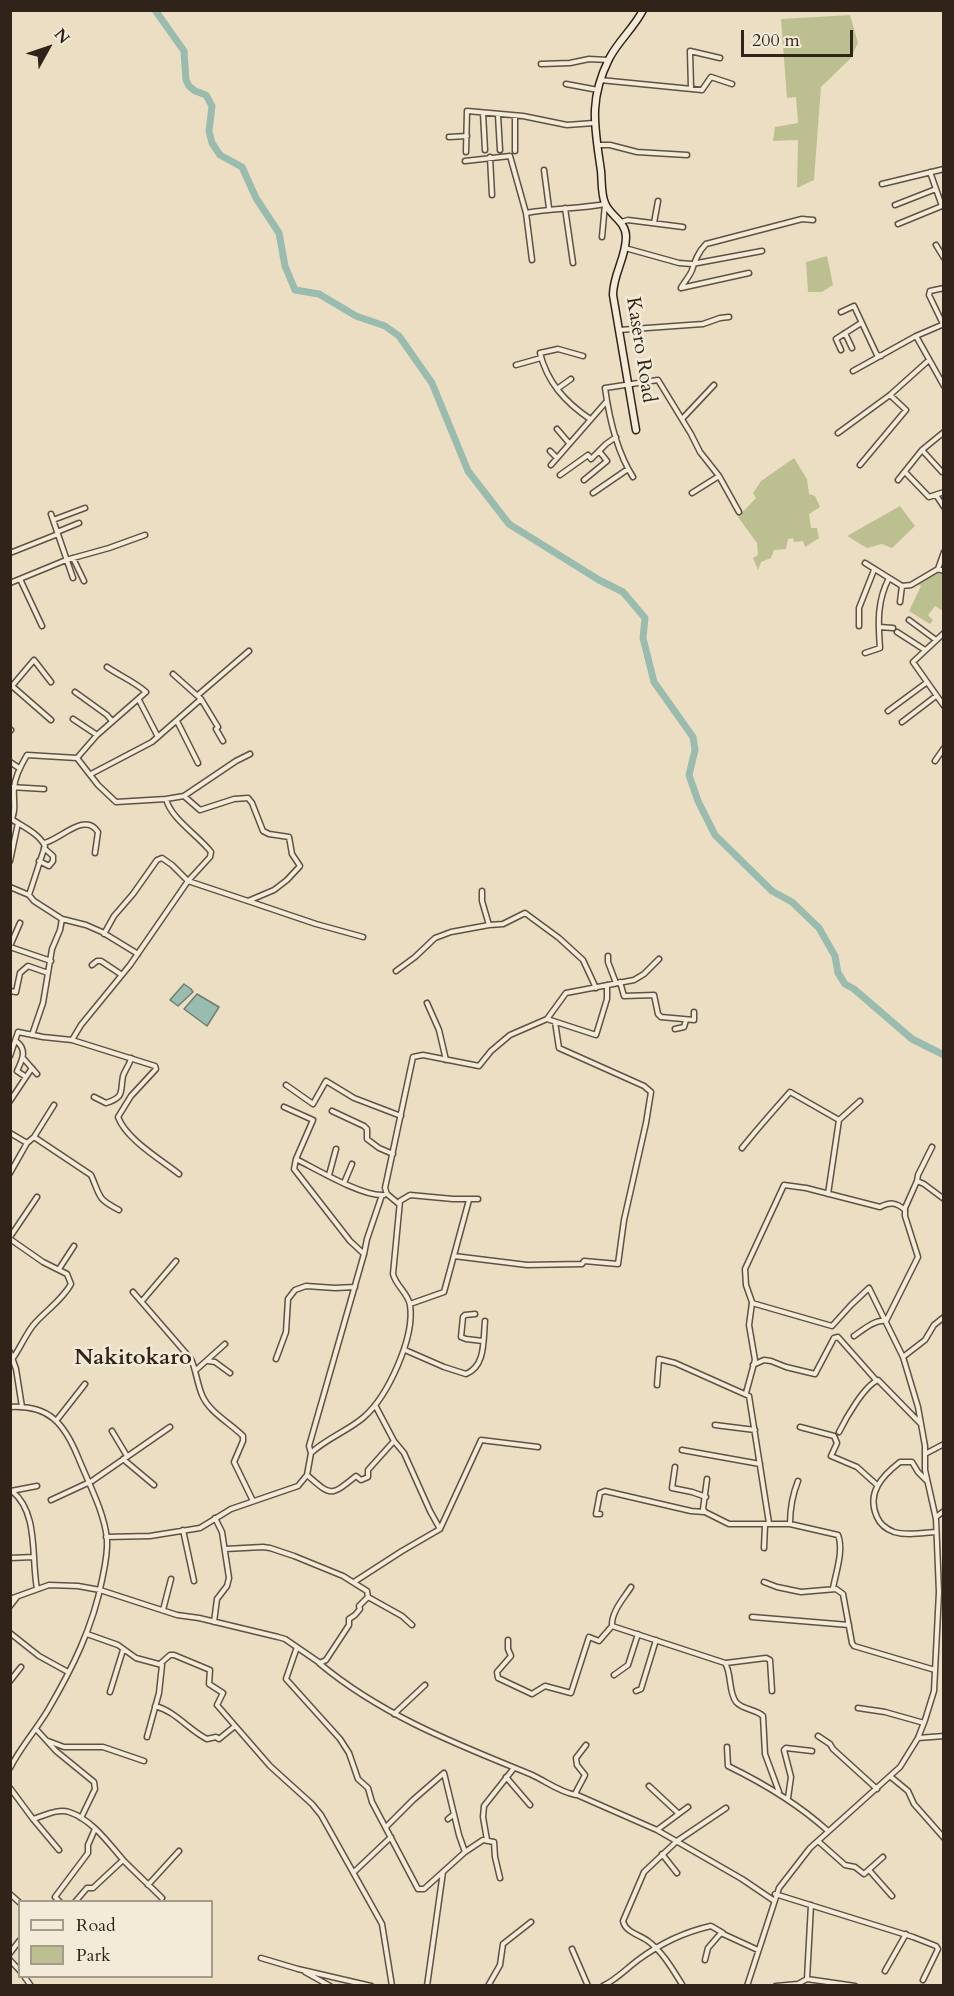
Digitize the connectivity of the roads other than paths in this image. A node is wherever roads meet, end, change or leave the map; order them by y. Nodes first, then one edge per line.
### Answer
1 (643, 10) edge
2 (720, 58) dead end
3 (608, 60) junction
4 (541, 64) dead end
5 (600, 80) junction
6 (566, 84) dead end
7 (732, 84) dead end
8 (691, 88) junction
9 (598, 90) junction
10 (483, 113) junction
11 (498, 115) junction
12 (515, 116) junction
13 (594, 123) junction
14 (449, 136) dead end
15 (467, 136) junction
16 (597, 145) junction
17 (485, 150) dead end
18 (500, 150) dead end
19 (516, 151) dead end
20 (466, 152) dead end
21 (687, 155) dead end
22 (490, 157) junction
23 (465, 161) dead end
24 (944, 169) edge
25 (544, 170) dead end
26 (930, 172) junction
27 (882, 184) dead end
28 (936, 189) junction
29 (492, 195) dead end
30 (658, 201) dead end
31 (605, 204) junction
32 (895, 205) dead end
33 (565, 207) junction
34 (549, 208) junction
35 (526, 213) junction
36 (813, 220) dead end
37 (621, 222) junction
38 (654, 223) junction
39 (898, 224) dead end
40 (682, 227) dead end
41 (602, 237) dead end
42 (936, 245) dead end
43 (625, 248) junction
44 (762, 250) dead end
45 (944, 258) edge
46 (532, 260) dead end
47 (573, 263) dead end
48 (692, 264) junction
49 (749, 273) dead end
50 (944, 288) edge
51 (841, 312) dead end
52 (729, 317) dead end
53 (861, 323) junction
54 (943, 324) edge
55 (618, 330) junction
56 (845, 333) junction
57 (916, 336) junction
58 (852, 348) dead end
59 (841, 350) dead end
60 (583, 356) dead end
61 (881, 356) junction
62 (541, 358) junction
63 (929, 360) junction
64 (516, 365) dead end
65 (853, 371) dead end
66 (571, 379) dead end
67 (628, 384) junction
68 (714, 385) dead end
69 (944, 386) edge
70 (557, 389) junction
71 (890, 395) junction
72 (607, 401) junction
73 (590, 419) junction
74 (681, 419) junction
75 (557, 429) dead end
76 (636, 430) dead end
77 (944, 432) edge
78 (838, 433) dead end
79 (616, 437) junction
80 (569, 443) junction
81 (922, 450) junction
82 (550, 451) dead end
83 (599, 451) junction
84 (557, 458) junction
85 (551, 465) dead end
86 (860, 465) dead end
87 (628, 469) junction
88 (944, 471) edge
89 (905, 472) junction
90 (560, 475) dead end
91 (719, 476) junction
92 (633, 477) dead end
93 (584, 480) dead end
94 (898, 480) dead end
95 (944, 492) edge
96 (593, 493) dead end
97 (692, 493) dead end
98 (936, 495) junction
99 (944, 507) edge
100 (85, 508) dead end
101 (739, 512) dead end
102 (51, 514) dead end
103 (53, 520) junction
104 (80, 523) dead end
105 (57, 533) junction
106 (145, 535) dead end
107 (944, 552) edge
108 (10, 553) edge
109 (73, 558) junction
110 (66, 560) junction
111 (865, 563) dead end
112 (938, 568) junction
113 (874, 570) junction
114 (944, 571) edge
115 (74, 578) dead end
116 (889, 578) junction
117 (20, 579) junction
118 (84, 581) dead end
119 (10, 583) edge
120 (902, 586) junction
121 (900, 603) dead end
122 (909, 620) dead end
123 (42, 626) dead end
124 (859, 626) dead end
125 (878, 627) junction
126 (893, 628) dead end
127 (897, 632) dead end
128 (944, 633) edge
129 (936, 640) junction
130 (925, 650) junction
131 (249, 651) dead end
132 (865, 653) dead end
133 (107, 667) dead end
134 (173, 674) dead end
135 (51, 682) dead end
136 (927, 683) junction
137 (75, 692) dead end
138 (936, 696) junction
139 (199, 697) junction
140 (139, 700) junction
141 (944, 706) edge
142 (888, 711) dead end
143 (73, 719) dead end
144 (51, 720) dead end
145 (112, 721) junction
146 (177, 721) junction
147 (902, 722) dead end
148 (97, 735) junction
149 (158, 737) junction
150 (223, 741) dead end
151 (944, 748) edge
152 (250, 754) dead end
153 (77, 758) junction
154 (934, 761) dead end
155 (10, 762) edge
156 (198, 763) dead end
157 (19, 768) junction
158 (91, 774) junction
159 (12, 787) edge
160 (44, 789) dead end
161 (184, 796) junction
162 (166, 799) junction
163 (12, 821) edge
164 (18, 823) junction
165 (44, 845) junction
166 (95, 853) dead end
167 (10, 861) edge
168 (39, 861) junction
169 (188, 881) junction
170 (10, 888) edge
171 (482, 891) dead end
172 (29, 895) junction
173 (248, 901) junction
174 (62, 919) junction
175 (20, 923) dead end
176 (489, 925) junction
177 (104, 933) junction
178 (363, 937) dead end
179 (10, 946) edge
180 (138, 954) junction
181 (608, 956) dead end
182 (659, 959) dead end
183 (51, 961) junction
184 (92, 965) dead end
185 (396, 971) dead end
186 (48, 973) junction
187 (122, 975) junction
188 (618, 982) junction
189 (607, 985) junction
190 (596, 988) junction
191 (10, 991) edge
192 (427, 1003) dead end
193 (694, 1012) dead end
194 (546, 1019) junction
195 (686, 1020) junction
196 (555, 1022) junction
197 (675, 1029) dead end
198 (10, 1030) edge
199 (18, 1032) junction
200 (32, 1035) junction
201 (72, 1040) junction
202 (16, 1041) junction
203 (10, 1056) edge
204 (130, 1057) junction
205 (24, 1058) junction
206 (446, 1060) junction
207 (32, 1068) junction
208 (38, 1074) dead end
209 (26, 1077) junction
210 (286, 1085) dead end
211 (94, 1097) dead end
212 (10, 1101) edge
213 (860, 1101) dead end
214 (54, 1105) dead end
215 (284, 1107) dead end
216 (332, 1111) dead end
217 (401, 1116) junction
218 (839, 1120) junction
219 (10, 1133) edge
220 (34, 1137) junction
221 (27, 1143) junction
222 (932, 1147) dead end
223 (742, 1148) dead end
224 (336, 1149) dead end
225 (393, 1154) junction
226 (296, 1159) junction
227 (352, 1164) dead end
228 (10, 1173) edge
229 (179, 1174) dead end
230 (329, 1175) junction
231 (917, 1181) junction
232 (344, 1183) junction
233 (828, 1194) junction
234 (385, 1195) junction
235 (37, 1197) dead end
236 (478, 1199) dead end
237 (944, 1199) edge
238 (469, 1200) junction
239 (399, 1205) junction
240 (119, 1210) dead end
241 (905, 1210) junction
242 (10, 1238) edge
243 (74, 1246) dead end
244 (364, 1254) junction
245 (454, 1256) junction
246 (176, 1261) dead end
247 (59, 1269) junction
248 (355, 1287) junction
249 (133, 1292) dead end
250 (142, 1301) junction
251 (752, 1302) junction
252 (410, 1304) junction
253 (474, 1314) dead end
254 (944, 1317) edge
255 (485, 1321) dead end
256 (886, 1321) junction
257 (854, 1336) dead end
258 (483, 1341) junction
259 (225, 1344) dead end
260 (405, 1350) junction
261 (10, 1352) edge
262 (903, 1357) junction
263 (13, 1358) junction
264 (276, 1359) dead end
265 (207, 1361) junction
266 (753, 1365) junction
267 (196, 1370) junction
268 (230, 1373) dead end
269 (876, 1380) junction
270 (85, 1384) dead end
271 (657, 1385) dead end
272 (746, 1394) junction
273 (375, 1405) junction
274 (10, 1407) edge
275 (22, 1407) junction
276 (56, 1421) junction
277 (920, 1424) junction
278 (715, 1425) dead end
279 (800, 1426) dead end
280 (170, 1427) dead end
281 (755, 1430) junction
282 (112, 1431) dead end
283 (839, 1432) dead end
284 (394, 1440) junction
285 (944, 1443) edge
286 (538, 1447) dead end
287 (682, 1450) dead end
288 (310, 1453) junction
289 (925, 1454) junction
290 (125, 1457) junction
291 (760, 1464) junction
292 (675, 1467) dead end
293 (307, 1475) junction
294 (707, 1479) dead end
295 (927, 1480) junction
296 (798, 1481) dead end
297 (88, 1483) junction
298 (154, 1485) dead end
299 (877, 1485) junction
300 (38, 1486) dead end
301 (11, 1491) edge
302 (706, 1497) junction
303 (51, 1500) dead end
304 (253, 1501) junction
305 (944, 1511) edge
306 (705, 1512) junction
307 (600, 1514) dead end
308 (936, 1517) junction
309 (214, 1518) junction
310 (769, 1523) junction
311 (790, 1524) junction
312 (440, 1529) junction
313 (183, 1530) junction
314 (936, 1532) junction
315 (106, 1537) junction
316 (764, 1548) dead end
317 (225, 1549) junction
318 (34, 1557) junction
319 (10, 1558) edge
320 (171, 1579) dead end
321 (194, 1581) dead end
322 (354, 1581) junction
323 (764, 1582) dead end
324 (632, 1587) dead end
325 (833, 1588) junction
326 (37, 1589) junction
327 (100, 1590) junction
328 (368, 1596) junction
329 (17, 1597) junction
330 (10, 1599) edge
331 (10, 1606) edge
332 (163, 1610) junction
333 (752, 1617) dead end
334 (941, 1618) edge
335 (214, 1622) junction
336 (412, 1625) dead end
337 (849, 1625) junction
338 (612, 1626) junction
339 (10, 1633) edge
340 (87, 1634) junction
341 (638, 1634) junction
342 (508, 1640) dead end
343 (656, 1640) junction
344 (297, 1647) junction
345 (123, 1650) junction
346 (308, 1654) junction
347 (161, 1663) junction
348 (725, 1664) junction
349 (21, 1667) dead end
350 (935, 1670) junction
351 (68, 1672) junction
352 (614, 1675) dead end
353 (10, 1681) edge
354 (425, 1685) dead end
355 (636, 1691) dead end
356 (772, 1691) dead end
357 (111, 1692) dead end
358 (155, 1706) junction
359 (858, 1708) dead end
360 (394, 1714) junction
361 (924, 1723) junction
362 (235, 1726) junction
363 (36, 1729) junction
364 (818, 1736) dead end
365 (944, 1736) edge
366 (147, 1737) dead end
367 (918, 1738) junction
368 (47, 1741) junction
369 (586, 1745) dead end
370 (727, 1747) dead end
371 (812, 1751) dead end
372 (144, 1761) dead end
373 (10, 1768) edge
374 (514, 1768) junction
375 (891, 1777) junction
376 (506, 1778) junction
377 (649, 1786) dead end
378 (10, 1788) edge
379 (877, 1789) junction
380 (778, 1792) junction
381 (576, 1795) junction
382 (788, 1798) junction
383 (530, 1805) dead end
384 (688, 1807) dead end
385 (726, 1808) dead end
386 (678, 1813) junction
387 (453, 1815) junction
388 (81, 1818) junction
389 (33, 1819) junction
390 (447, 1819) dead end
391 (386, 1827) junction
392 (95, 1829) junction
393 (657, 1830) junction
394 (828, 1831) junction
395 (391, 1837) junction
396 (944, 1838) edge
397 (487, 1840) junction
398 (677, 1841) junction
399 (818, 1841) junction
400 (59, 1850) dead end
401 (179, 1851) dead end
402 (465, 1852) junction
403 (662, 1854) junction
404 (883, 1857) dead end
405 (123, 1860) junction
406 (869, 1870) junction
407 (354, 1872) junction
408 (443, 1872) junction
409 (677, 1874) dead end
410 (500, 1878) dead end
411 (148, 1885) junction
412 (775, 1894) junction
413 (892, 1896) dead end
414 (162, 1898) dead end
415 (58, 1900) edge
416 (77, 1900) edge
417 (773, 1900) junction
418 (811, 1905) junction
419 (531, 1922) dead end
420 (723, 1933) junction
421 (906, 1934) junction
422 (656, 1947) junction
423 (938, 1948) junction
424 (572, 1949) dead end
425 (944, 1949) edge
426 (758, 1950) junction
427 (261, 1958) dead end
428 (705, 1960) dead end
429 (298, 1969) junction
430 (885, 1971) dead end
431 (807, 1979) junction
432 (923, 1980) dead end
433 (613, 1981) junction
434 (330, 1986) edge
435 (371, 1986) edge
436 (392, 1986) edge
437 (426, 1986) edge
438 (488, 1986) edge
439 (588, 1986) edge
440 (603, 1986) edge
441 (616, 1986) edge
442 (683, 1986) edge
443 (747, 1986) edge
444 (776, 1986) edge
445 (855, 1986) edge

1 - 3 street
2 - 8 street
3 - 4 street
3 - 5 street
5 - 8 street
5 - 9 street
6 - 9 street
7 - 8 street
9 - 13 street
10 - 11 street
10 - 15 street
10 - 17 street
11 - 12 street
11 - 18 street
12 - 13 street
12 - 19 street
13 - 16 street
14 - 15 street
15 - 20 street
16 - 21 street
16 - 31 street
22 - 23 street
22 - 29 street
22 - 35 street
24 - 26 street
25 - 34 street
26 - 27 street
26 - 28 street
28 - 32 street
28 - 39 street
30 - 38 street
31 - 33 street
31 - 37 street
31 - 41 street
33 - 34 street
33 - 47 street
34 - 35 street
35 - 46 street
36 - 48 street
37 - 38 street
37 - 43 street, Kasero Road
38 - 40 street
42 - 45 street
43 - 48 street
43 - 55 street, Kasero Road
44 - 48 street
48 - 49 street
50 - 54 street
51 - 53 street
52 - 55 street
53 - 56 street
53 - 61 street
54 - 57 street
55 - 67 street, Kasero Road
56 - 58 street
56 - 59 street
57 - 61 street
57 - 63 street
60 - 62 street
61 - 65 street
62 - 64 street
62 - 70 street
63 - 69 street
63 - 71 street
66 - 70 street
67 - 72 street
67 - 74 street
67 - 76 street, Kasero Road
68 - 74 street
70 - 73 street
71 - 78 street
71 - 86 street
72 - 73 street
72 - 79 street
73 - 80 street
74 - 91 street
75 - 80 street
77 - 81 street
79 - 83 street
79 - 87 street
80 - 84 street
81 - 88 street
81 - 89 street
82 - 84 street
83 - 90 street
83 - 93 street
84 - 85 street
87 - 92 street
87 - 96 street
89 - 94 street
89 - 98 street
91 - 97 street
91 - 101 street
95 - 98 street
98 - 99 street
100 - 103 street
102 - 103 street
103 - 105 street
104 - 105 street
105 - 108 street
105 - 110 street
106 - 109 street
107 - 112 street
109 - 110 street
109 - 118 street
110 - 115 street
110 - 117 street
111 - 113 street
112 - 114 street
112 - 120 street
113 - 116 street
113 - 124 street
116 - 120 street
116 - 125 street
117 - 119 street
117 - 123 street
120 - 121 street
122 - 129 street
125 - 126 street
125 - 132 street
127 - 130 street
128 - 129 street
129 - 130 street
130 - 136 street
131 - 139 street
133 - 140 street
134 - 139 street
135 - 144 street
136 - 138 street
136 - 142 street
137 - 145 street
138 - 141 street
138 - 147 street
139 - 146 street
139 - 150 street
140 - 145 street
140 - 149 street
143 - 148 street
145 - 148 street
146 - 149 street
146 - 156 street
148 - 153 street
149 - 158 street
151 - 154 street
152 - 161 street
153 - 157 street
153 - 158 street
155 - 157 street
157 - 159 street
158 - 162 street
159 - 160 street
159 - 163 street
161 - 162 street
161 - 173 street
162 - 169 street
163 - 164 street
164 - 165 street
164 - 167 street
165 - 166 street
165 - 168 street
165 - 168 street
168 - 172 street
169 - 173 street
169 - 177 street
169 - 180 street
170 - 172 street
171 - 176 street
172 - 174 street
173 - 178 street
174 - 177 street
174 - 183 street
175 - 179 street
176 - 185 street
176 - 190 street
177 - 180 street
179 - 183 street
180 - 187 street
181 - 188 street
182 - 188 street
183 - 186 street
184 - 187 street
186 - 191 street
186 - 200 street
187 - 201 street
188 - 189 street
188 - 195 street
189 - 190 street
189 - 196 street
190 - 194 street
192 - 206 street
193 - 195 street
194 - 196 street
194 - 206 street
195 - 197 street
196 - 245 street
198 - 199 street
199 - 200 street
199 - 202 street
200 - 201 street
201 - 204 street
202 - 203 street
202 - 205 street
204 - 211 street
204 - 229 street
205 - 207 street
205 - 209 street
206 - 217 street
207 - 208 street
207 - 209 street
209 - 212 street
210 - 217 street
213 - 218 street
214 - 220 street
215 - 226 street
216 - 225 street
217 - 225 street
218 - 223 street
218 - 233 street
219 - 221 street
220 - 221 street
220 - 240 street
221 - 228 street
222 - 231 street
224 - 230 street
225 - 234 street
226 - 230 street
226 - 244 street
227 - 232 street
230 - 232 street
231 - 237 street
231 - 241 street
232 - 234 street
233 - 241 street
233 - 251 street
234 - 239 street
234 - 244 street
235 - 242 street
236 - 238 street
238 - 239 street
238 - 245 street
239 - 252 street
241 - 256 street
242 - 247 street
243 - 247 street
244 - 248 street
245 - 252 street
246 - 250 street
247 - 263 street
248 - 264 street
248 - 288 street
249 - 250 street
250 - 267 street
251 - 256 street
251 - 266 street
252 - 260 street
253 - 258 street
254 - 262 street
255 - 258 street
256 - 257 street
256 - 262 street
258 - 260 street
259 - 265 street
260 - 273 street
261 - 263 street
262 - 277 street
263 - 275 street
265 - 267 street
265 - 268 street
266 - 269 street
266 - 272 street
267 - 304 street
269 - 277 street
269 - 283 street
270 - 276 street
271 - 272 street
272 - 281 street
273 - 284 street
273 - 288 street
274 - 275 street
275 - 276 street
276 - 297 street
277 - 289 street
278 - 281 street
279 - 299 street
280 - 290 street
281 - 291 street
282 - 290 street
284 - 293 street
284 - 312 street
285 - 289 street
286 - 312 street
287 - 291 street
288 - 293 street
289 - 295 street
290 - 297 street
290 - 298 street
291 - 310 street
292 - 302 street
293 - 304 street
294 - 302 street
295 - 299 street
295 - 308 street
296 - 311 street
297 - 303 street
297 - 315 street
299 - 314 street
300 - 301 street
301 - 318 street
302 - 306 street
304 - 309 street
305 - 308 street
306 - 307 street
306 - 310 street
308 - 314 street
309 - 313 street
309 - 317 street
310 - 311 street
310 - 316 street
311 - 325 street
312 - 322 street
313 - 315 street
313 - 321 street
314 - 334 street
315 - 327 street
317 - 322 street
317 - 335 street
318 - 319 street
318 - 326 street
320 - 332 street
322 - 328 street
323 - 325 street
324 - 338 street
325 - 337 street
326 - 327 street
326 - 329 street
327 - 332 street
327 - 340 street
328 - 336 street
328 - 346 street
329 - 330 street
329 - 331 street
332 - 335 street
333 - 337 street
334 - 350 street
335 - 344 street
337 - 350 street
338 - 341 street
338 - 342 street
339 - 351 street
340 - 345 street
340 - 351 street
341 - 343 street
341 - 352 street
343 - 348 street
343 - 355 street
344 - 346 street
344 - 391 street
345 - 347 street
345 - 357 street
346 - 360 street
347 - 358 street
347 - 362 street
348 - 356 street
348 - 380 street
349 - 353 street
350 - 361 street
351 - 363 street
354 - 360 street
358 - 362 street
358 - 366 street
359 - 361 street
360 - 374 street
361 - 367 street
362 - 407 street
363 - 368 street
363 - 373 street
364 - 379 street
365 - 367 street
367 - 375 street
368 - 372 street
368 - 388 street
369 - 381 street
370 - 380 street
371 - 382 street
374 - 376 street
374 - 381 street
375 - 379 street
375 - 396 street
376 - 383 street
376 - 397 street
377 - 386 street
378 - 389 street
379 - 394 street
380 - 382 street
381 - 393 street
382 - 394 street
384 - 386 street
385 - 398 street
386 - 393 street
387 - 390 street
387 - 391 street
387 - 402 street
388 - 389 street
388 - 392 street
389 - 400 street
391 - 395 street
392 - 405 street
392 - 415 street
393 - 398 street
394 - 399 street
395 - 407 street
395 - 408 street
397 - 402 street
397 - 410 street
398 - 403 street
398 - 417 street
399 - 406 street
399 - 412 street
401 - 411 street
402 - 408 street
403 - 409 street
403 - 422 street
404 - 406 street
405 - 411 street
405 - 416 street
406 - 413 street
407 - 436 street
408 - 437 street
411 - 414 street
412 - 417 street
412 - 418 street
417 - 426 street
418 - 421 street
418 - 431 street
419 - 438 street
420 - 422 street
420 - 426 street
420 - 428 street
421 - 423 street
421 - 430 street
422 - 433 street
422 - 442 street
423 - 425 street
423 - 432 street
424 - 439 street
426 - 443 street
427 - 429 street
429 - 434 street
429 - 435 street
431 - 444 street
431 - 445 street
433 - 440 street
433 - 441 street

